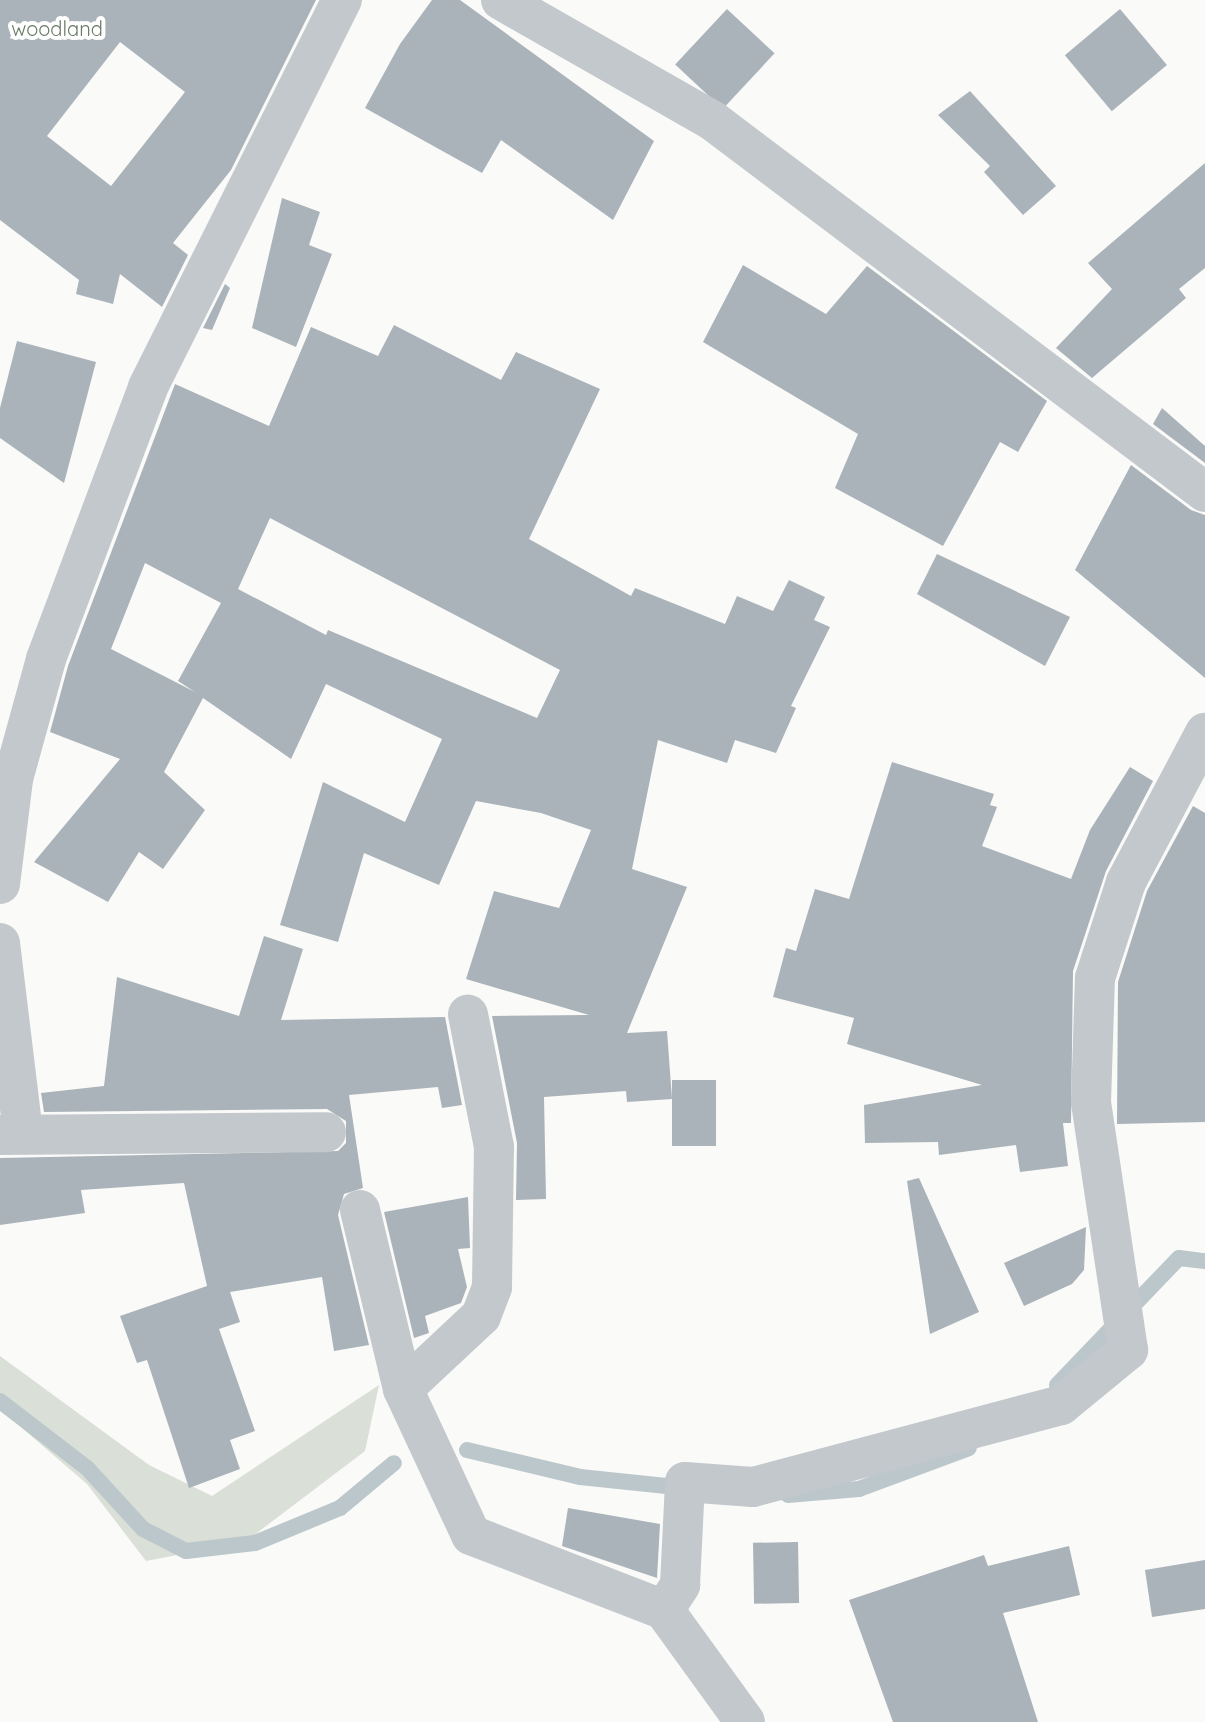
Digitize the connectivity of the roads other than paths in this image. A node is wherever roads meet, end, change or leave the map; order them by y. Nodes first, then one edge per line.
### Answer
1 (342, 0) edge
2 (501, 0) edge
3 (1205, 492) edge
4 (1205, 733) edge
5 (7, 777) edge
6 (0, 884) edge
7 (0, 943) edge
8 (468, 1015) dead end
9 (326, 1132) dead end
10 (11, 1134) edge
11 (360, 1210) dead end
12 (403, 1389) junction
13 (664, 1610) junction
14 (745, 1722) edge

1 - 5 street
2 - 3 street
4 - 13 street
5 - 6 street
7 - 10 street
8 - 12 street
9 - 10 street
11 - 12 street
12 - 13 street
13 - 14 street

